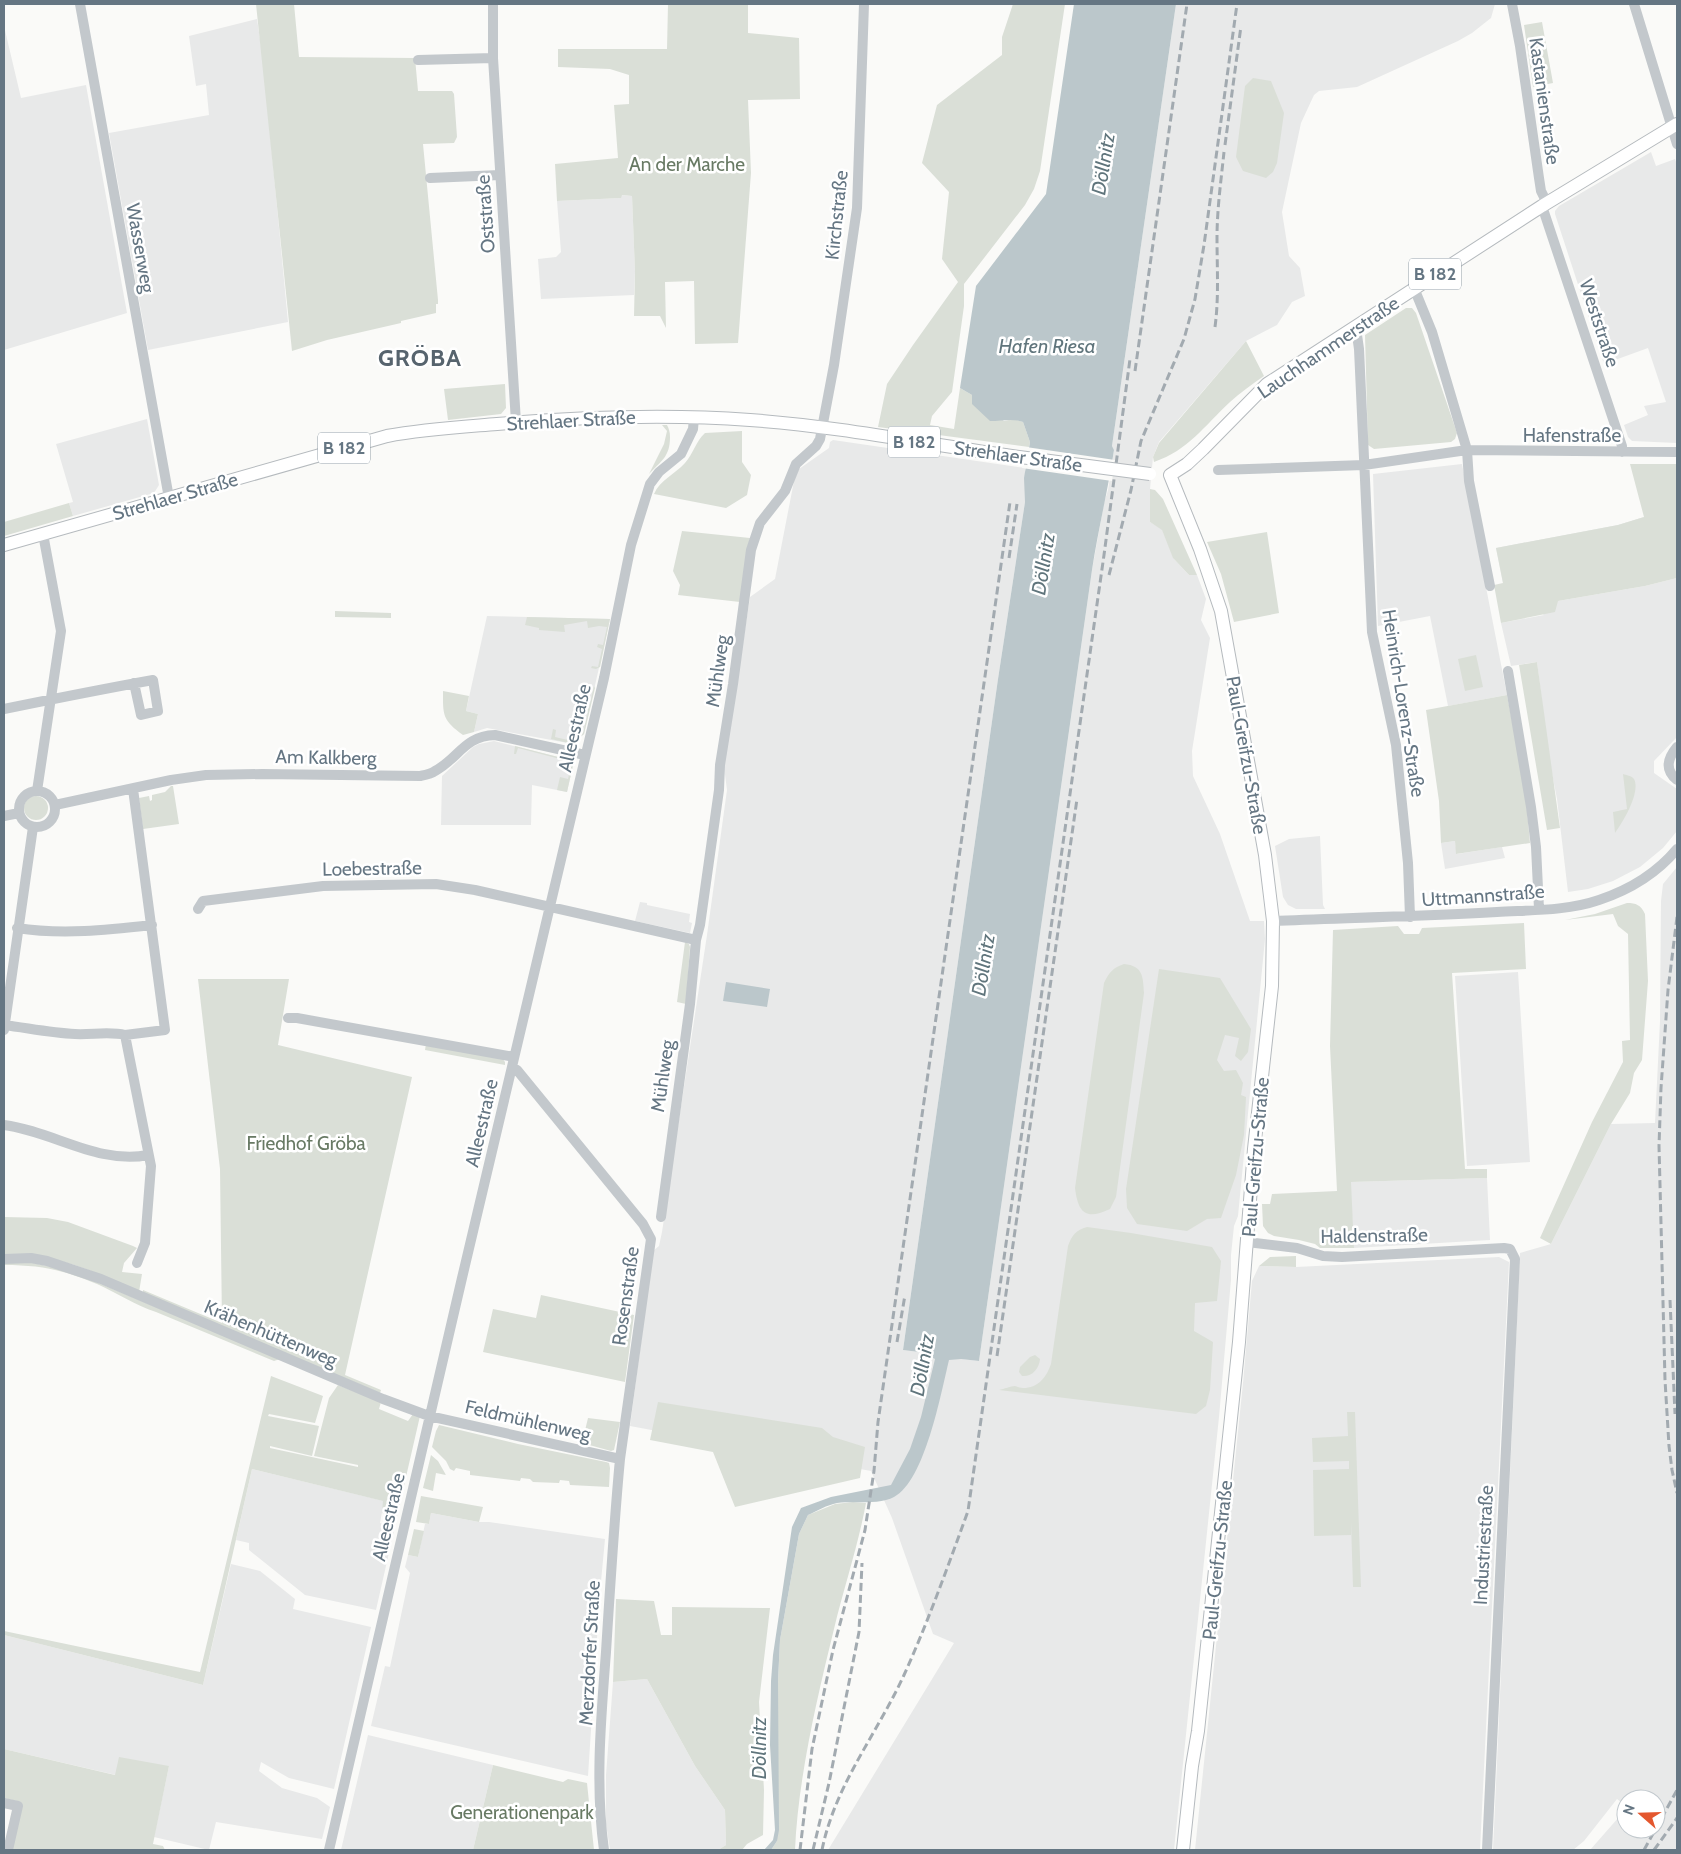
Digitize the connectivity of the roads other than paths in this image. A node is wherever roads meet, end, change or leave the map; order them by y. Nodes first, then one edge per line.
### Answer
1 (80, 4) edge
2 (493, 4) edge
3 (864, 4) edge
4 (1512, 4) edge
5 (1634, 4) edge
6 (493, 58) junction
7 (418, 60) dead end
8 (1674, 126) edge
9 (1677, 144) edge
10 (500, 175) junction
11 (430, 178) dead end
12 (1545, 204) junction
13 (1414, 288) junction
14 (1354, 327) junction
15 (694, 418) junction
16 (516, 422) junction
17 (823, 428) junction
18 (1467, 450) junction
19 (1622, 452) junction
20 (1677, 452) edge
21 (1364, 465) junction
22 (1218, 470) dead end
23 (1170, 475) junction
24 (169, 498) junction
25 (43, 534) junction
26 (4, 545) edge
27 (1490, 586) dead end
28 (1508, 671) dead end
29 (134, 684) dead end
30 (51, 700) junction
31 (4, 709) edge
32 (1677, 748) edge
33 (586, 755) junction
34 (1677, 780) edge
35 (133, 788) junction
36 (37, 791) junction
37 (55, 806) junction
38 (19, 813) junction
39 (4, 816) edge
40 (33, 827) junction
41 (1677, 849) edge
42 (550, 907) junction
43 (198, 909) dead end
44 (1538, 909) junction
45 (1410, 917) junction
46 (1273, 921) junction
47 (152, 925) junction
48 (17, 928) junction
49 (696, 940) junction
50 (288, 1018) dead end
51 (4, 1025) edge
52 (4, 1030) edge
53 (126, 1036) junction
54 (513, 1062) junction
55 (4, 1125) edge
56 (148, 1155) junction
57 (661, 1216) dead end
58 (1246, 1242) junction
59 (1504, 1248) joint
60 (4, 1258) edge
61 (137, 1263) dead end
62 (430, 1416) junction
63 (620, 1459) junction
64 (4, 1803) edge
65 (8, 1850) edge
66 (329, 1850) edge
67 (604, 1850) edge
68 (1183, 1850) edge
69 (1487, 1850) edge

1 - 24 street, Wasserweg
2 - 6 street, Oststraße
3 - 17 street, Kirchstraße
4 - 12 street, Kastanienstraße
5 - 8 street
6 - 7 street
6 - 10 street, Oststraße
8 - 9 street
8 - 12 main road, Lauchhammerstraße / B 182
10 - 11 street
10 - 16 street, Oststraße
12 - 13 main road, Lauchhammerstraße / B 182
12 - 19 street, Weststraße
13 - 14 main road, Lauchhammerstraße / B 182
13 - 18 street
14 - 21 street, Heinrich-Lorenz-Straße
14 - 23 main road, Lauchhammerstraße / B 182
15 - 16 main road, Strehlaer Straße / B 182
15 - 17 main road, Strehlaer Straße / B 182
15 - 33 street, Alleestraße
16 - 24 main road, Strehlaer Straße / B 182
17 - 23 main road, Strehlaer Straße / B 182, bridge
17 - 49 street, Mühlweg
18 - 19 street, Hafenstraße
18 - 21 street, Hafenstraße
18 - 27 street
19 - 20 street, Hafenstraße
21 - 22 street
21 - 45 street, Heinrich-Lorenz-Straße
23 - 46 main road, Paul-Greifzu-Straße
24 - 25 main road, Strehlaer Straße / B 182
25 - 26 main road, Strehlaer Straße / B 182
25 - 30 street
28 - 44 street
29 - 30 street
30 - 31 street
30 - 36 street
32 - 34 street
33 - 35 street, Am Kalkberg
33 - 42 street, Alleestraße
35 - 37 street, Am Kalkberg
35 - 47 street
36 - 37 street
36 - 38 street
37 - 40 street
38 - 39 street
38 - 40 street
40 - 48 street
41 - 44 street, Uttmannstraße
42 - 43 street, Loebestraße
42 - 49 street
42 - 54 street, Alleestraße
44 - 45 street, Uttmannstraße
45 - 46 street, Uttmannstraße
46 - 58 main road, Paul-Greifzu-Straße
47 - 48 street
47 - 53 street
48 - 51 street
49 - 57 street, Mühlweg
50 - 54 street
51 - 52 street
51 - 53 street
53 - 56 street
54 - 62 street, Alleestraße
54 - 63 street, Rosenstraße
55 - 56 street
56 - 61 street
58 - 59 street, Haldenstraße
58 - 68 main road, Paul-Greifzu-Straße
59 - 69 street, Industriestraße
60 - 62 street, Krähenhüttenweg
62 - 63 street, Feldmühlenweg
62 - 66 street, Alleestraße
63 - 67 street, Merzdorfer Straße
64 - 65 street

